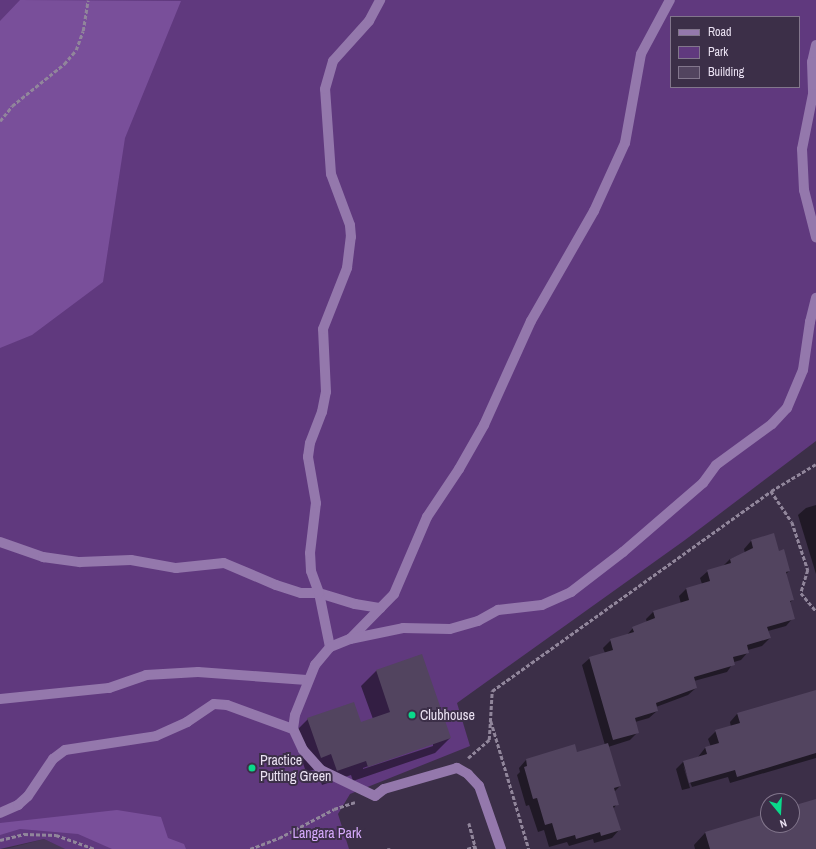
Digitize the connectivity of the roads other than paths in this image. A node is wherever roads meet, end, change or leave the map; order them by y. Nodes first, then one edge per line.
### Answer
1 (380, 0) edge
2 (670, 0) edge
3 (816, 45) edge
4 (816, 237) edge
5 (816, 298) edge
6 (0, 542) edge
7 (319, 593) junction
8 (381, 608) junction
9 (350, 639) junction
10 (330, 647) junction
11 (307, 680) junction
12 (0, 699) edge
13 (293, 729) junction
14 (0, 813) edge
15 (501, 849) edge

1 - 7 lane
2 - 8 lane
3 - 4 lane
5 - 9 lane
6 - 7 lane
7 - 8 lane
7 - 10 lane
8 - 9 lane
9 - 10 lane
10 - 11 lane
11 - 12 lane
11 - 13 lane
13 - 14 lane
13 - 15 lane

